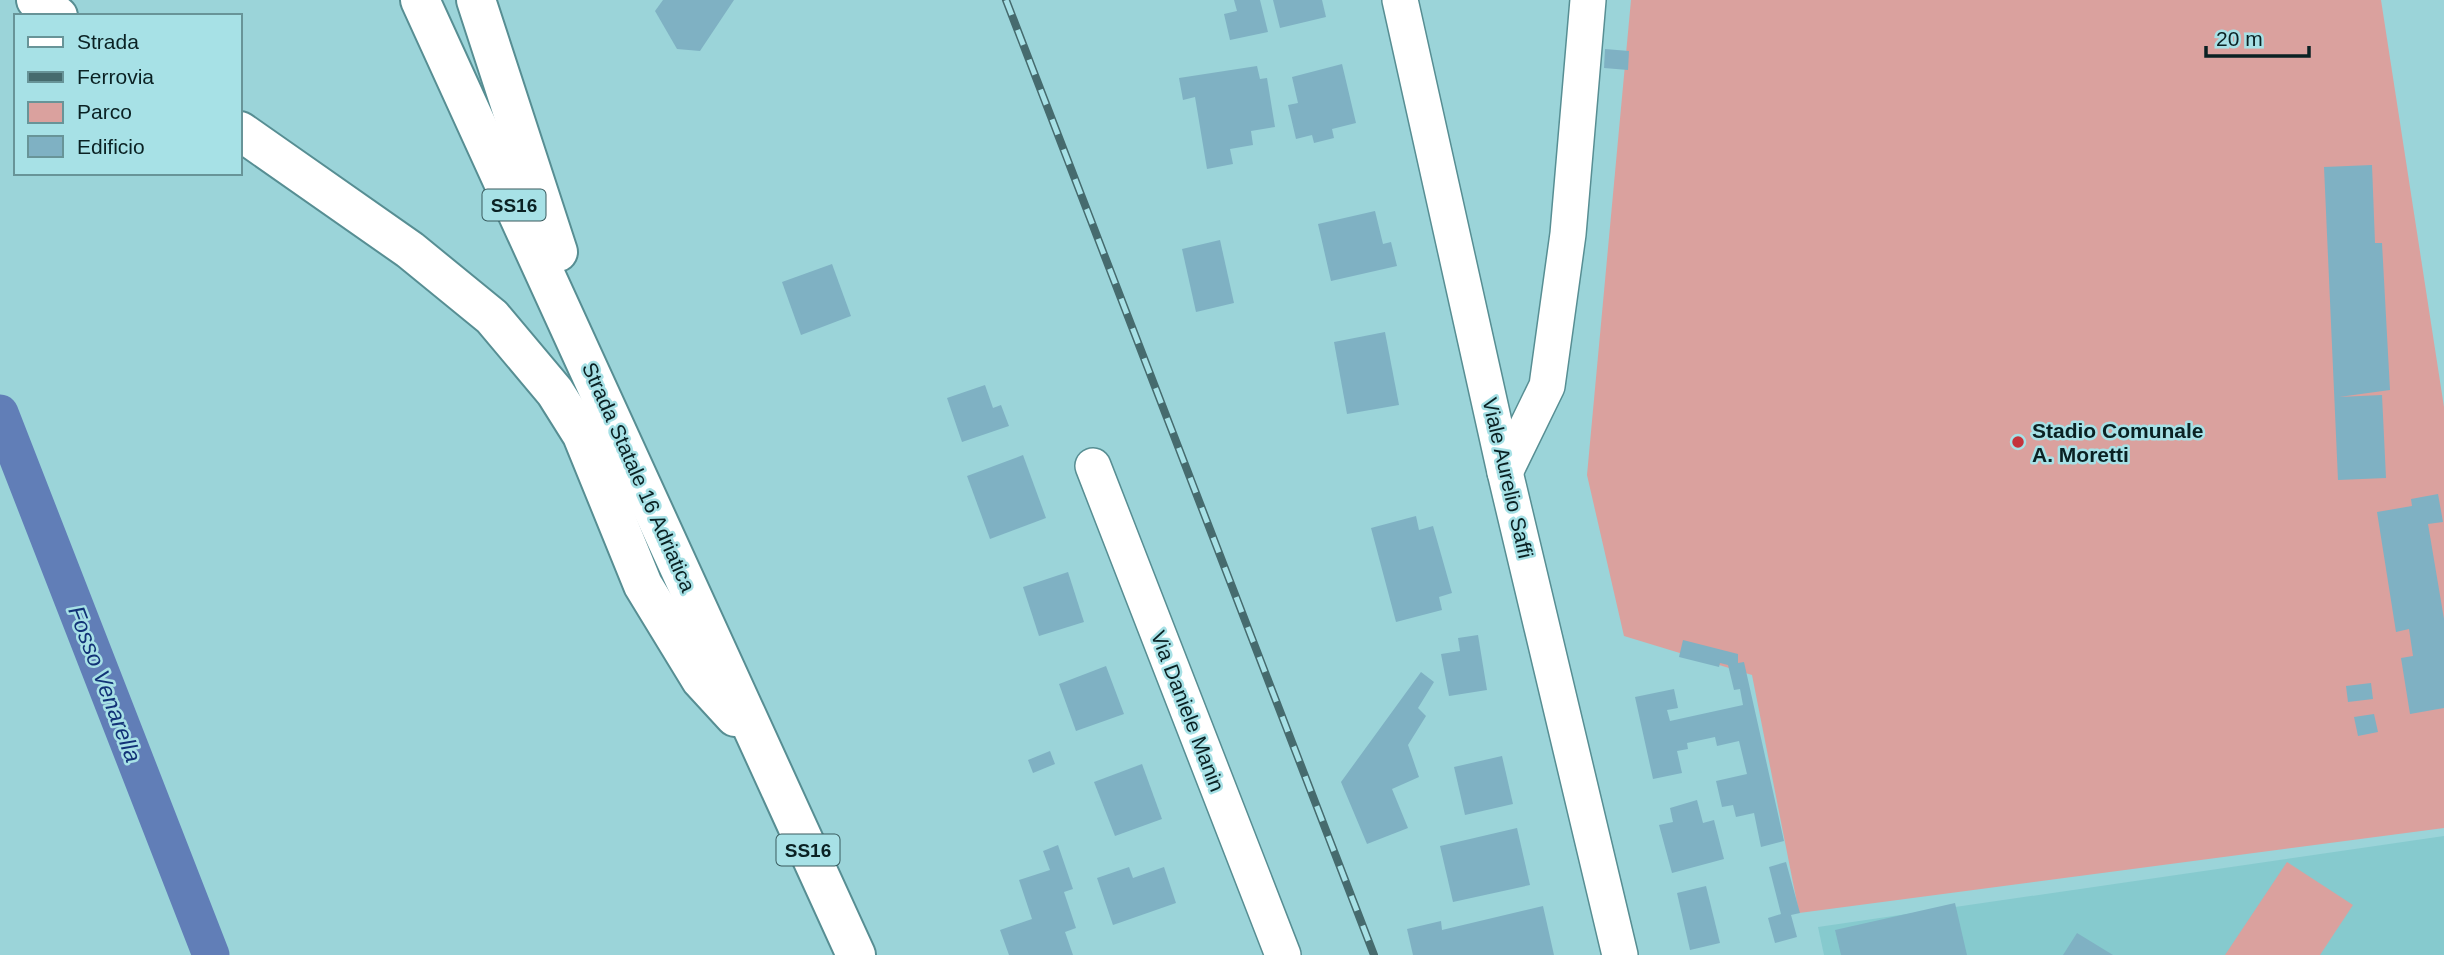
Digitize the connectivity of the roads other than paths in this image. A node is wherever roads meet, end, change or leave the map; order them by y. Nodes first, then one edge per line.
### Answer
1 (36, 0) edge
2 (420, 0) edge
3 (476, 0) edge
4 (1400, 0) edge
5 (1588, 0) edge
6 (55, 14) edge
7 (242, 132) edge
8 (608, 411) junction
9 (1093, 466) dead end
10 (1506, 472) junction
11 (760, 746) junction
12 (856, 955) edge
13 (1283, 955) edge
14 (1620, 955) edge

1 - 6 main road
2 - 8 main road, Strada Statale 16 Adriatica / SS16
3 - 8 main road
4 - 10 street, Viale Aurelio Saffi
5 - 10 street
7 - 11 main road
8 - 11 main road, Strada Statale 16 Adriatica / SS16
9 - 13 street, Via Daniele Manin
10 - 14 street, Viale Aurelio Saffi
11 - 12 main road, Strada Statale 16 Adriatica / SS16

